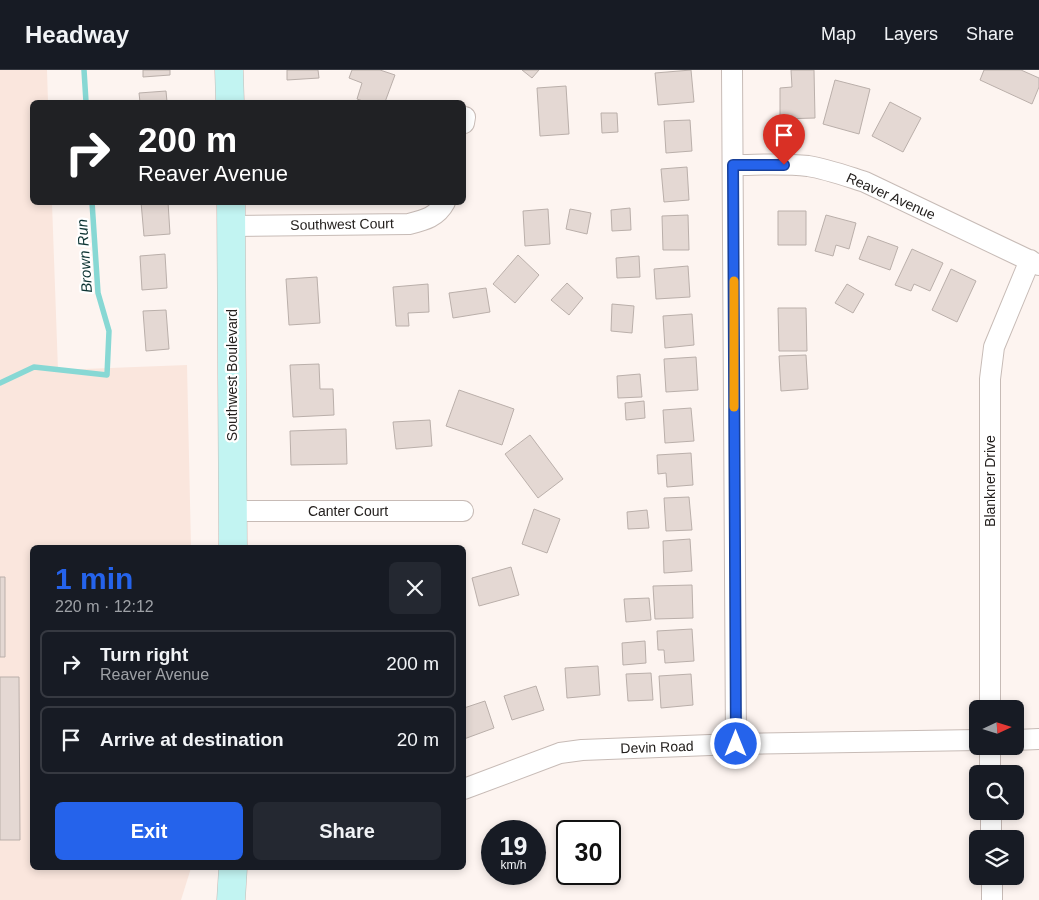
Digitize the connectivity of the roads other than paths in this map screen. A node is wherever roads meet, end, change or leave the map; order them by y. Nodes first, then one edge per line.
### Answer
1 (229, 70) edge
2 (732, 70) edge
3 (230, 100) edge
4 (733, 165) junction
5 (444, 205) edge
6 (230, 214) edge
7 (1035, 262) edge
8 (233, 511) junction
9 (463, 511) dead end
10 (233, 545) edge
11 (990, 700) edge
12 (1039, 739) edge
13 (969, 740) edge
14 (1024, 740) edge
15 (736, 744) junction
16 (466, 788) edge
17 (233, 870) edge
18 (992, 885) edge
19 (231, 900) edge
20 (992, 900) edge

1 - 3 street
2 - 4 street
4 - 7 street, Reaver Avenue
4 - 15 street
5 - 6 street, Southwest Court
6 - 8 street, Southwest Boulevard
7 - 11 street, Blankner Drive
8 - 9 street, Canter Court
8 - 10 street, Southwest Boulevard
12 - 14 street
13 - 15 street, Devin Road
15 - 16 street, Devin Road
17 - 19 street
18 - 20 street

